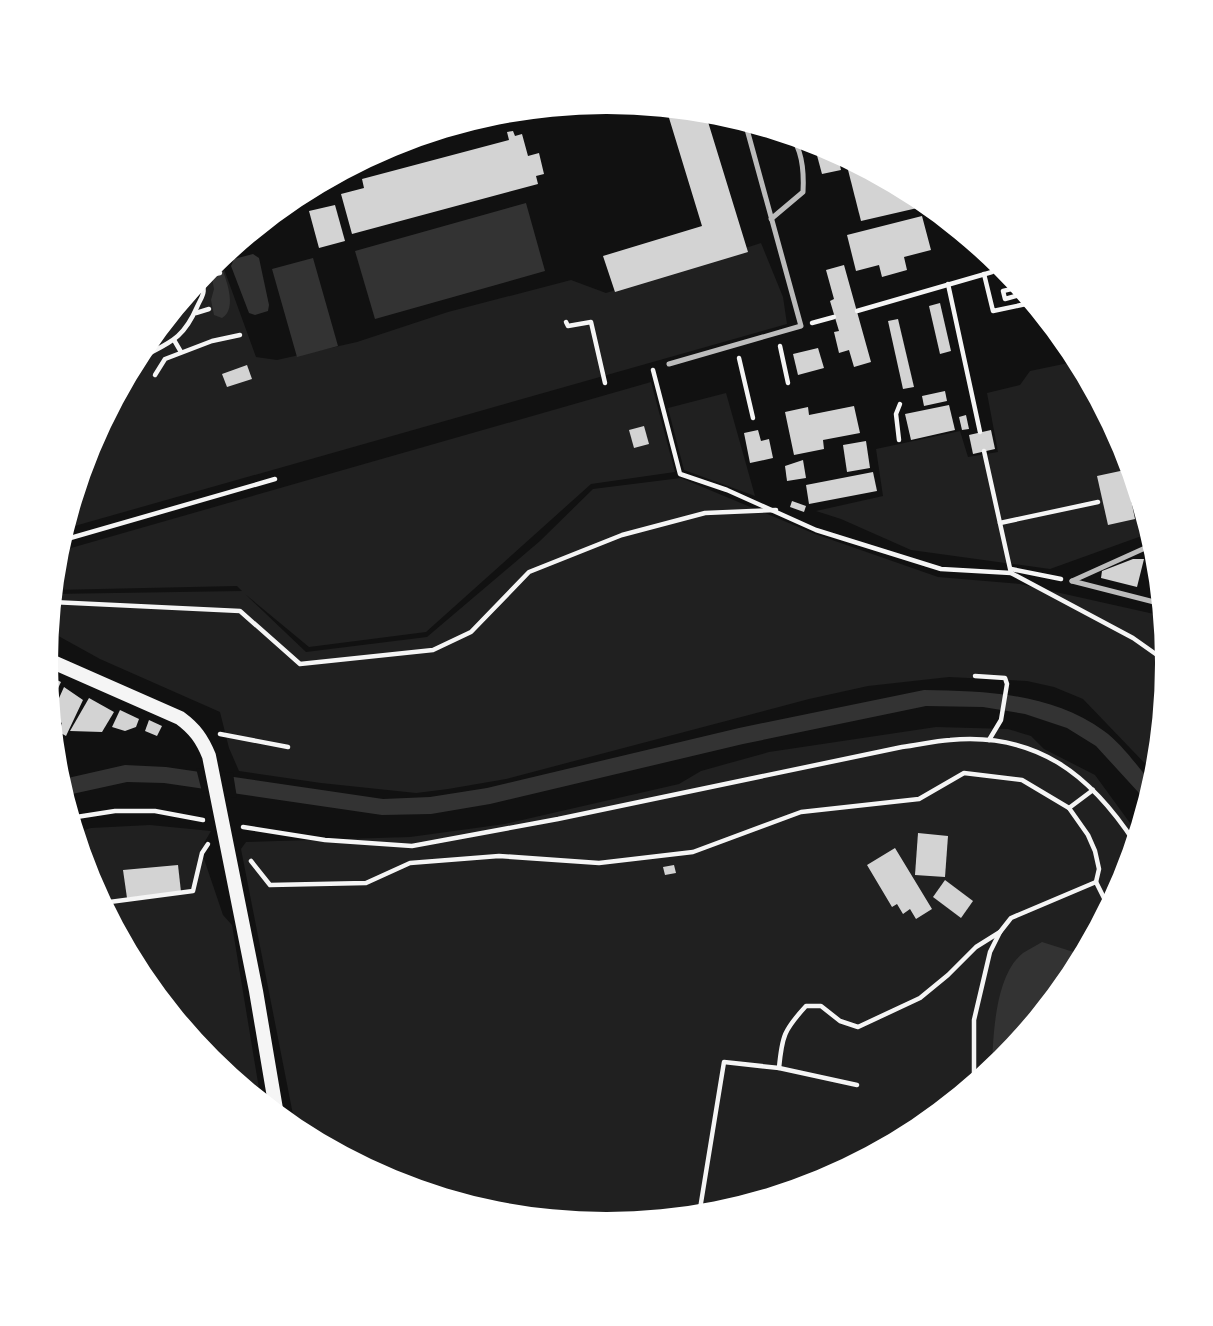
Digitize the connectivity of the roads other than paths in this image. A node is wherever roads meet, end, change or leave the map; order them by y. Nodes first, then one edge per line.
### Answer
1 (748, 133) edge
2 (798, 149) edge
3 (771, 219) junction
4 (669, 364) dead end
5 (1143, 549) edge
6 (1152, 601) edge
7 (58, 664) edge
8 (274, 1100) edge

1 - 3 lane
2 - 3 lane
3 - 4 lane
5 - 6 lane
7 - 8 main road

